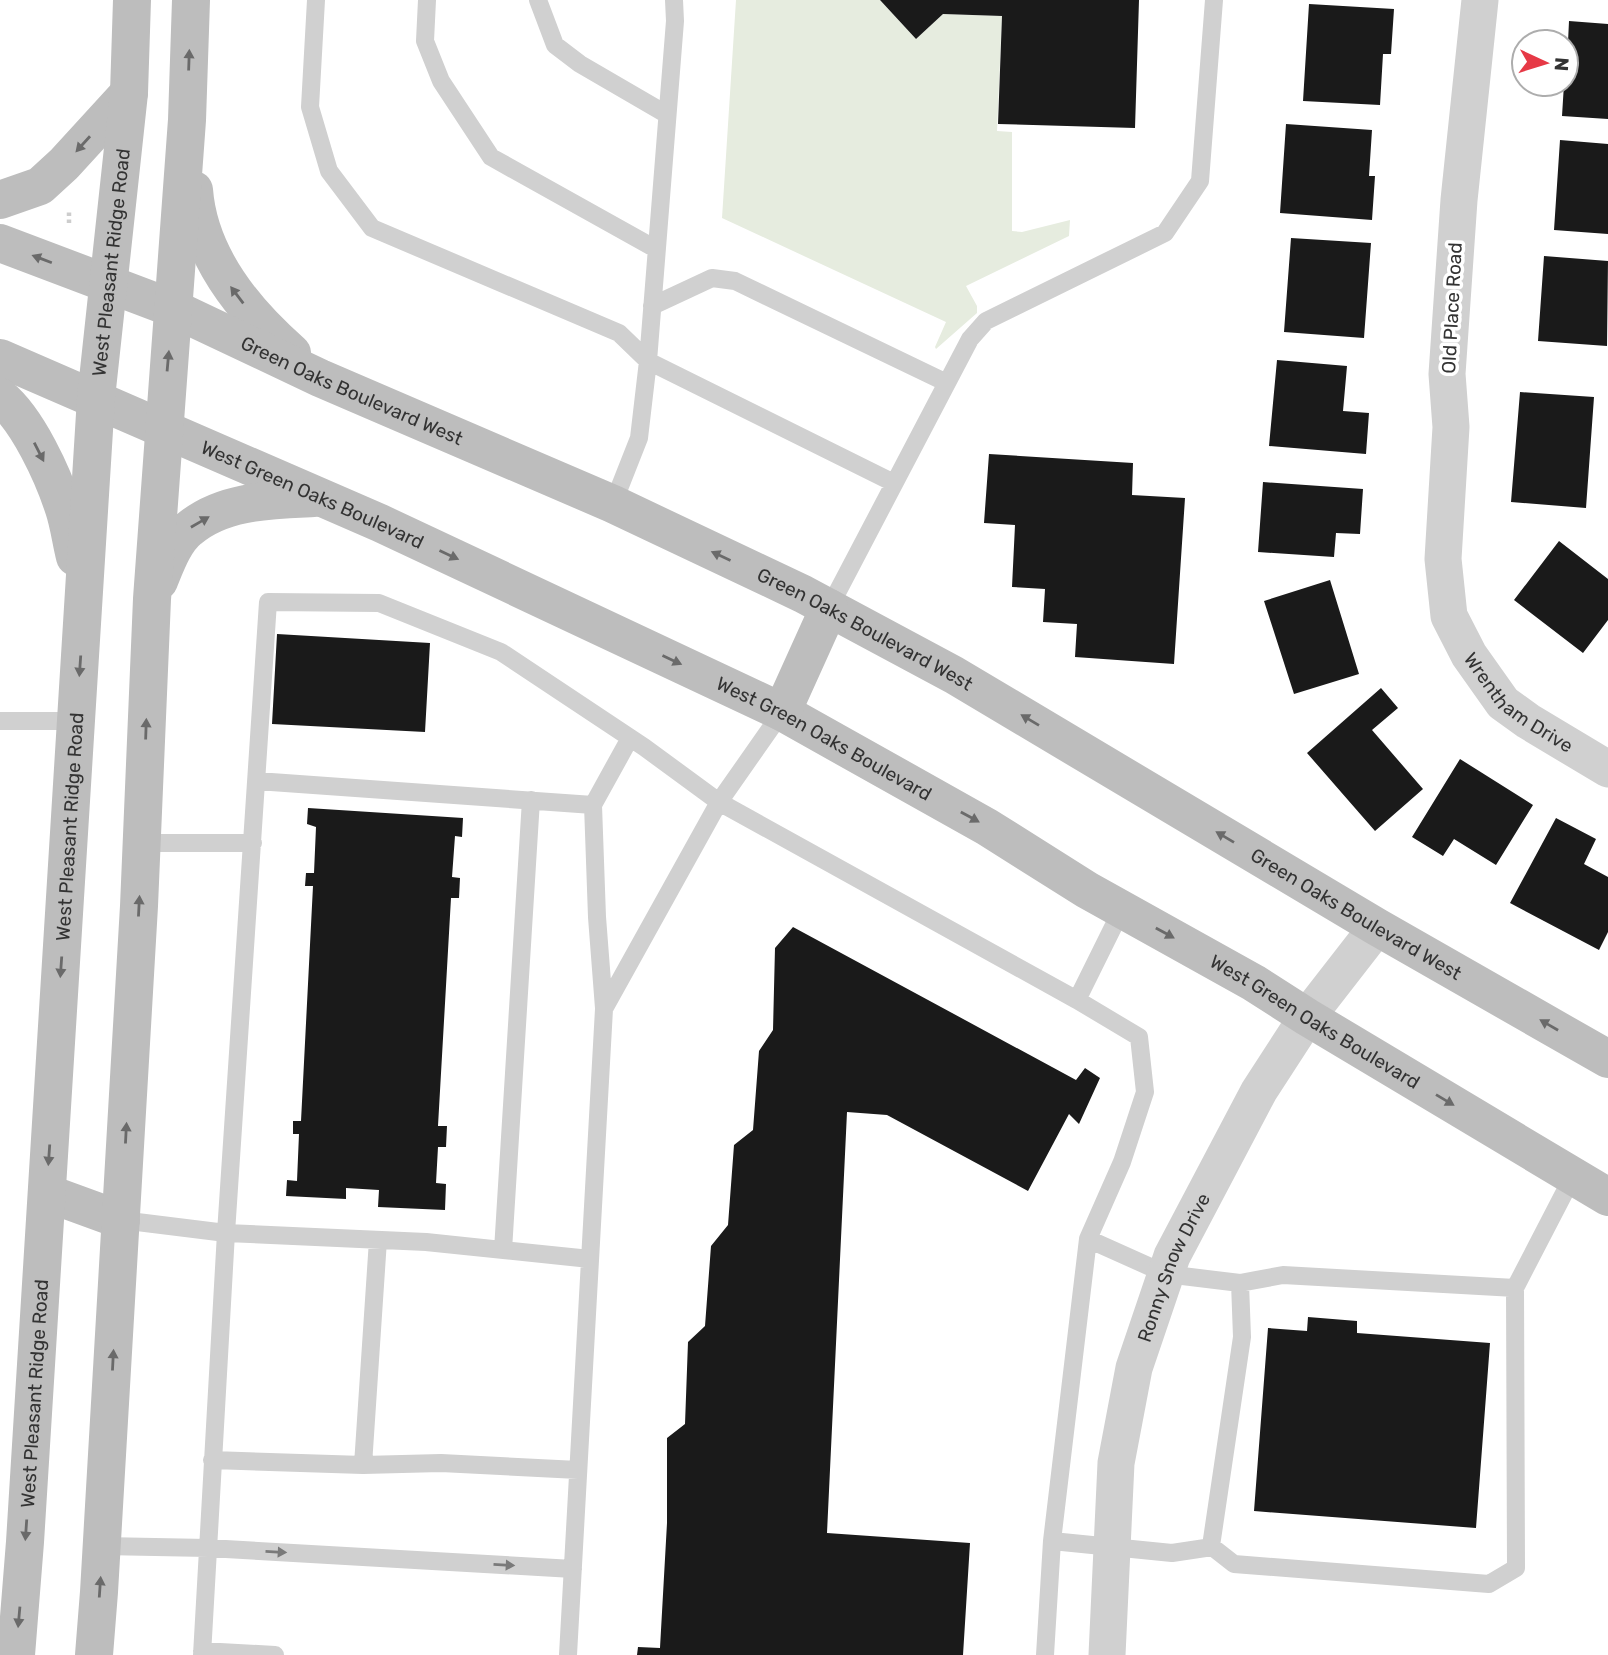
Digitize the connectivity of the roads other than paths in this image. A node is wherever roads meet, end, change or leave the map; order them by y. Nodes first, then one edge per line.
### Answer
1 (132, 0) edge
2 (191, 0) edge
3 (316, 0) edge
4 (427, 0) edge
5 (538, 0) edge
6 (674, 0) edge
7 (1214, 0) edge
8 (1480, 0) edge
9 (129, 93) junction
10 (666, 114) junction
11 (187, 120) junction
12 (0, 200) edge
13 (0, 243) edge
14 (656, 248) junction
15 (96, 280) junction
16 (652, 306) junction
17 (172, 308) junction
18 (0, 358) edge
19 (648, 361) junction
20 (320, 378) junction
21 (947, 383) junction
22 (0, 397) edge
23 (96, 398) junction
24 (164, 429) junction
25 (894, 484) junction
26 (320, 497) junction
27 (613, 505) junction
28 (84, 598) junction
29 (152, 599) junction
30 (829, 608) junction
31 (1449, 616) joint
32 (782, 712) junction
33 (0, 721) edge
34 (76, 721) junction
35 (630, 738) junction
36 (1608, 769) edge
37 (257, 781) junction
38 (531, 800) junction
39 (719, 802) junction
40 (593, 805) junction
41 (142, 843) junction
42 (253, 843) junction
43 (1122, 909) junction
44 (1377, 927) junction
45 (1077, 1000) junction
46 (604, 1009) junction
47 (1307, 1017) junction
48 (1608, 1059) edge
49 (1573, 1176) junction
50 (47, 1193) junction
51 (1608, 1197) edge
52 (121, 1220) junction
53 (226, 1233) junction
54 (1088, 1239) junction
55 (378, 1240) junction
56 (503, 1250) junction
57 (590, 1259) junction
58 (1166, 1274) junction
59 (1240, 1283) junction
60 (1515, 1288) junction
61 (212, 1460) junction
62 (363, 1465) junction
63 (578, 1471) junction
64 (1052, 1541) junction
65 (102, 1546) junction
66 (1212, 1547) junction
67 (208, 1548) junction
68 (1113, 1548) junction
69 (573, 1569) junction
70 (202, 1653) edge
71 (16, 1655) edge
72 (94, 1655) edge
73 (275, 1655) edge
74 (568, 1655) edge
75 (1045, 1655) edge
76 (1107, 1655) edge

1 - 9 main road, West Pleasant Ridge Road
11 -> 2 main road
3 - 19 lane
4 - 14 lane
5 - 10 lane
6 - 10 lane
7 - 21 lane
8 - 31 street, Old Place Road
9 -> 12 main road
9 - 15 main road, West Pleasant Ridge Road
10 - 14 lane
11 - 17 main road
20 -> 11 main road
15 -> 13 main road
14 - 16 lane
15 - 17 main road, Green Oaks Boulevard West
15 - 23 main road, West Pleasant Ridge Road
16 - 19 lane
16 - 21 lane
17 - 20 main road, Green Oaks Boulevard West
24 -> 17 main road
18 - 23 main road, West Green Oaks Boulevard
19 - 25 lane
19 - 27 lane
20 - 27 main road, Green Oaks Boulevard West
21 - 25 lane
22 -> 28 main road
23 - 24 main road, West Green Oaks Boulevard
23 - 28 main road, West Pleasant Ridge Road
24 - 26 main road, West Green Oaks Boulevard
24 - 29 main road
25 - 30 lane
29 -> 26 main road
26 -> 32 main road, West Green Oaks Boulevard
30 -> 27 main road, Green Oaks Boulevard West
28 -> 34 main road, West Pleasant Ridge Road
41 -> 29 main road
30 - 32 main road
44 -> 30 main road, Green Oaks Boulevard West
31 - 36 street, Wrentham Drive
32 - 39 lane
32 -> 43 main road, West Green Oaks Boulevard
33 - 34 lane
34 -> 50 main road, West Pleasant Ridge Road
35 - 37 lane
35 - 39 lane
35 - 40 lane
37 - 38 lane
37 - 42 lane
38 - 40 lane
38 - 56 lane
39 - 45 lane
39 - 46 lane
40 - 46 lane
41 - 42 lane
52 -> 41 main road
42 - 53 lane
43 - 45 lane
43 -> 47 main road, West Green Oaks Boulevard
44 - 47 street, Ronny Snow Drive
48 -> 44 main road, Green Oaks Boulevard West
45 - 54 lane
46 - 57 lane
47 -> 49 main road, West Green Oaks Boulevard
47 - 58 street, Ronny Snow Drive
49 - 51 main road, West Green Oaks Boulevard
49 - 60 lane
50 - 52 main road
50 -> 71 main road, West Pleasant Ridge Road
52 - 53 lane
65 -> 52 main road
53 - 55 lane
53 - 61 lane
54 - 58 lane
54 - 64 lane
55 - 56 lane
55 - 62 lane
56 - 57 lane
57 - 63 lane
58 - 59 lane
58 - 68 street, Ronny Snow Drive
59 - 60 lane
59 - 66 lane
60 - 66 lane
61 - 62 lane
61 - 67 lane
62 - 63 lane
63 - 69 lane
64 - 68 lane
64 - 75 lane
65 - 67 lane
72 -> 65 main road
66 - 68 lane
67 -> 69 lane
67 - 70 lane
68 - 76 street, Ronny Snow Drive
69 - 74 lane
70 - 73 lane

